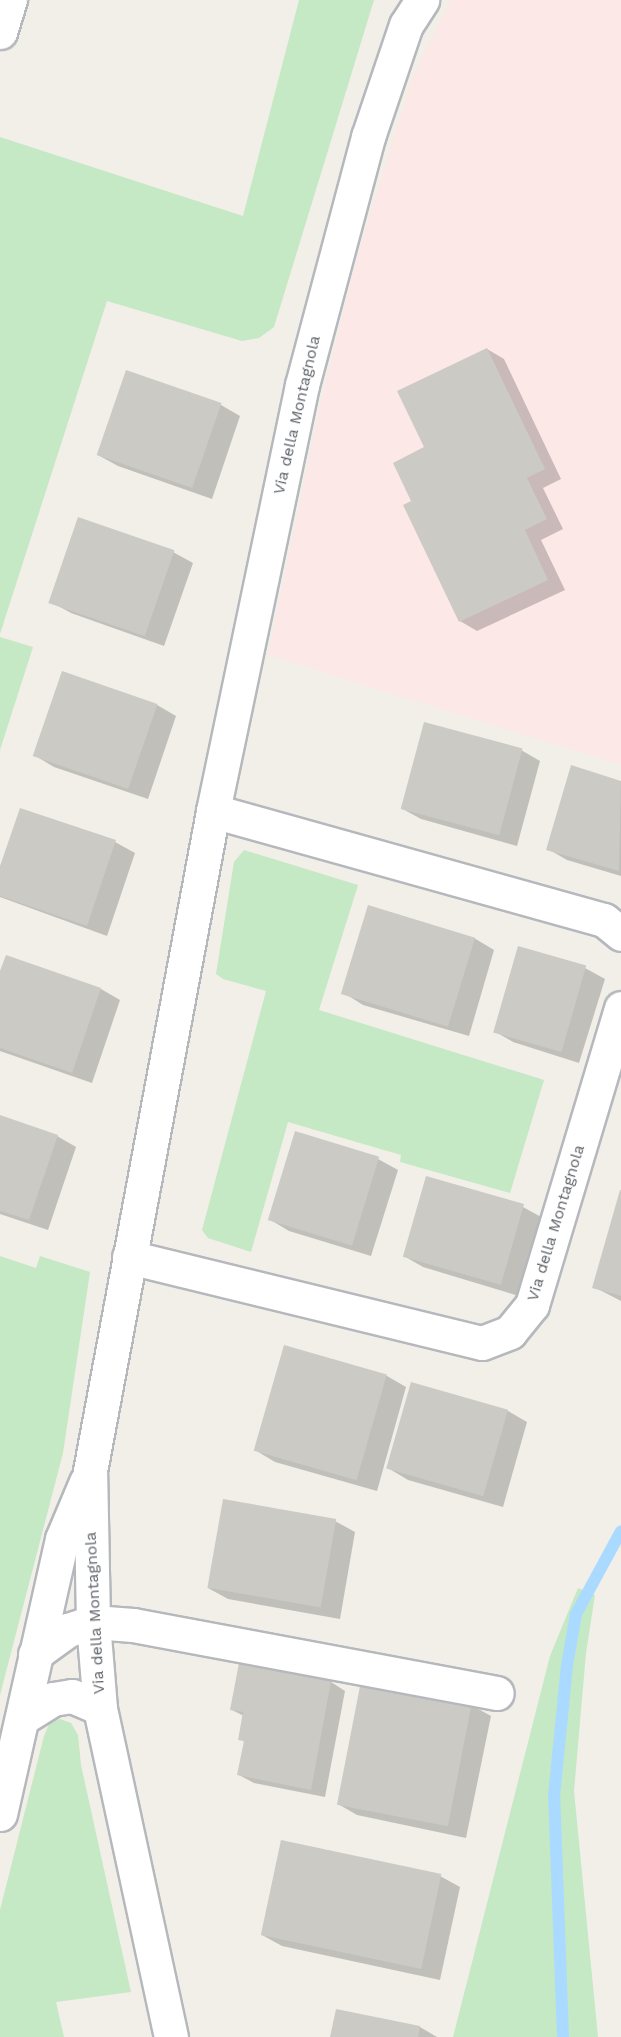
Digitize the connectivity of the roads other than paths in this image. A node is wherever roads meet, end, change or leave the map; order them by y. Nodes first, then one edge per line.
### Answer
1 (10, 0) edge
2 (411, 8) edge
3 (0, 32) edge
4 (213, 811) junction
5 (621, 934) edge
6 (621, 1008) edge
7 (129, 1257) junction
8 (90, 1471) junction
9 (93, 1622) junction
10 (35, 1653) junction
11 (497, 1693) dead end
12 (100, 1708) junction
13 (24, 1717) junction
14 (0, 1814) edge
15 (171, 2037) edge

1 - 3 street
2 - 4 street, Via della Montagnola
4 - 5 street
4 - 7 street, Via della Montagnola
6 - 7 street, Via della Montagnola
7 - 8 street, Via della Montagnola
8 - 9 street, Via della Montagnola
8 - 10 street
9 - 10 street
9 - 11 street
9 - 12 street, Via della Montagnola
10 - 13 street
12 - 13 street
12 - 15 street, Via della Montagnola
13 - 14 street

